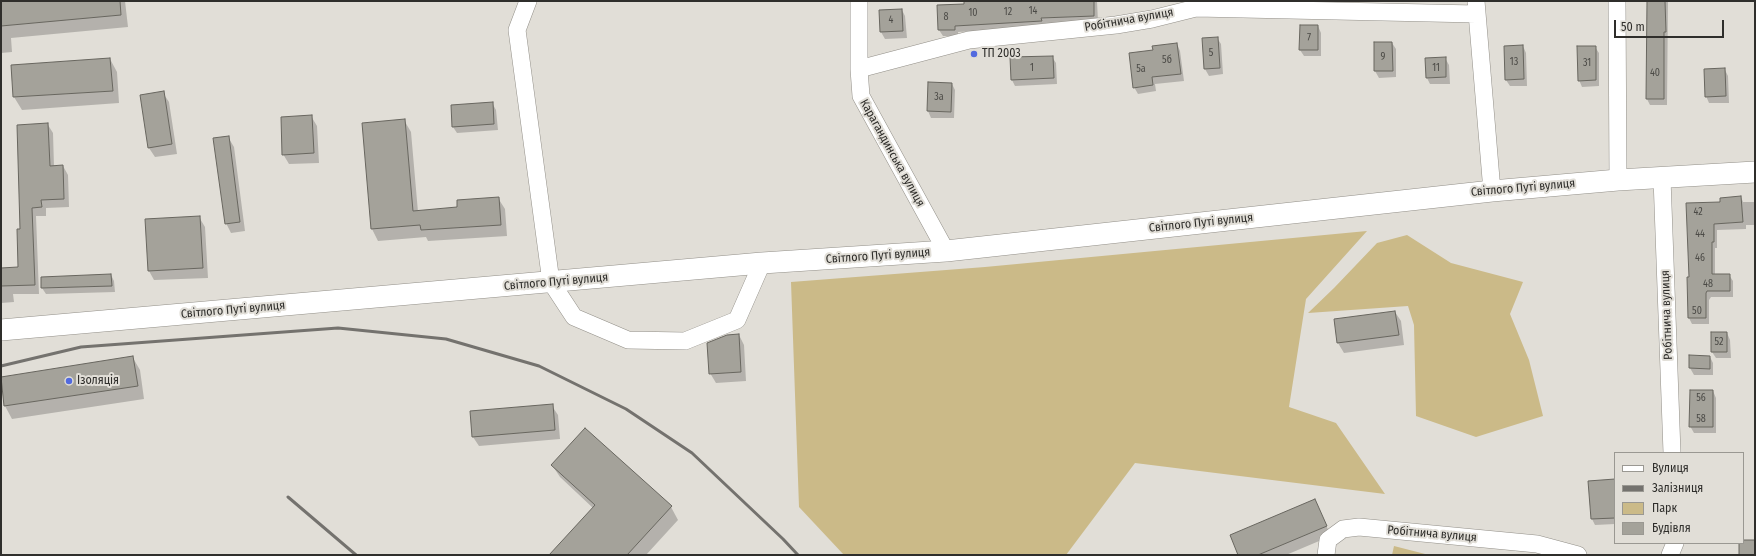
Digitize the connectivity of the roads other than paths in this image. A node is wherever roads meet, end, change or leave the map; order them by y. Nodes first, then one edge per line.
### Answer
1 (528, 1) edge
2 (859, 1) edge
3 (1618, 1) edge
4 (1476, 8) edge
5 (859, 69) junction
6 (1755, 172) edge
7 (1662, 178) junction
8 (1618, 180) junction
9 (1492, 191) junction
10 (946, 251) junction
11 (762, 263) junction
12 (551, 282) junction
13 (1, 330) edge
14 (1672, 452) edge
15 (1675, 544) edge
16 (1326, 555) edge
17 (1578, 555) edge
18 (1670, 555) edge

1 - 12 street
2 - 5 street, Карагандинська вулиця
3 - 8 street
4 - 5 street, Робітнича вулиця
4 - 9 street, Робітнича вулиця
5 - 10 street, Карагандинська вулиця
6 - 7 main road, Світлого Путі вулиця
7 - 8 main road, Світлого Путі вулиця
7 - 14 street, Робітнича вулиця
8 - 9 main road, Світлого Путі вулиця
9 - 10 main road, Світлого Путі вулиця
10 - 11 main road, Світлого Путі вулиця
11 - 12 main road, Світлого Путі вулиця
11 - 12 street
12 - 13 main road, Світлого Путі вулиця
15 - 18 street
16 - 17 street, Робітнича вулиця

